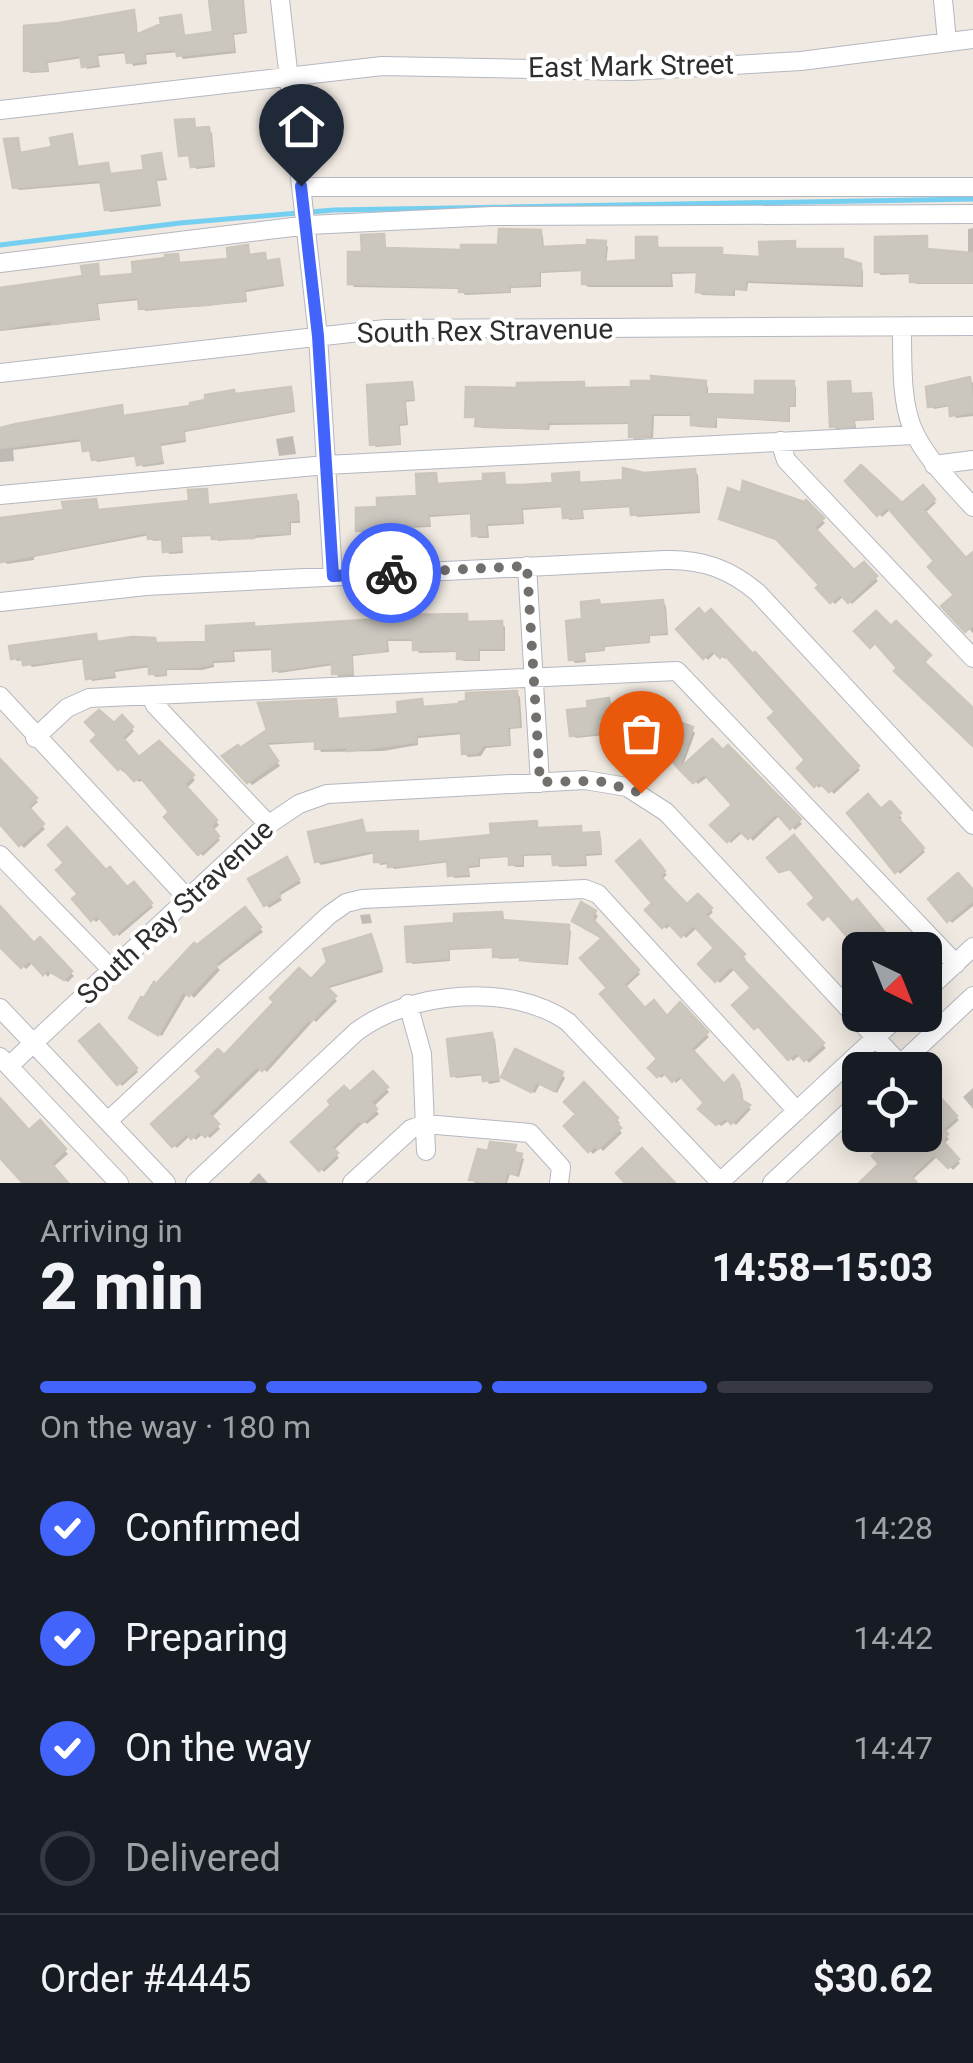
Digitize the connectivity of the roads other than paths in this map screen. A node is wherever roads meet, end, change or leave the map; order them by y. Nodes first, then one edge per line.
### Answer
1 (280, 0) edge
2 (943, 0) edge
3 (973, 39) edge
4 (948, 41) junction
5 (289, 77) junction
6 (116, 96) junction
7 (0, 110) edge
8 (119, 117) dead end
9 (301, 186) junction
10 (973, 187) edge
11 (973, 214) edge
12 (306, 225) junction
13 (0, 263) edge
14 (973, 326) edge
15 (902, 327) junction
16 (318, 336) junction
17 (0, 373) edge
18 (913, 434) junction
19 (780, 441) junction
20 (973, 460) edge
21 (326, 465) junction
22 (934, 465) junction
23 (0, 494) edge
24 (973, 507) edge
25 (527, 566) junction
26 (333, 576) junction
27 (0, 602) edge
28 (973, 658) edge
29 (534, 677) junction
30 (0, 696) edge
31 (150, 696) junction
32 (36, 738) junction
33 (540, 782) junction
34 (268, 824) junction
35 (973, 825) edge
36 (0, 854) edge
37 (188, 899) junction
38 (973, 947) edge
39 (956, 964) junction
40 (112, 970) junction
41 (942, 977) edge
42 (973, 996) edge
43 (408, 1004) junction
44 (0, 1008) edge
45 (882, 1032) edge
46 (875, 1038) junction
47 (34, 1043) junction
48 (886, 1052) edge
49 (913, 1052) edge
50 (4, 1062) edge
51 (796, 1112) junction
52 (842, 1118) edge
53 (108, 1122) junction
54 (425, 1124) junction
55 (426, 1151) dead end
56 (119, 1183) edge
57 (166, 1183) edge
58 (195, 1183) edge
59 (352, 1183) edge
60 (559, 1183) edge
61 (720, 1183) edge
62 (772, 1183) edge

1 - 5 street
2 - 4 street
3 - 4 street, East Mark Street
4 - 5 street, East Mark Street
5 - 6 street, East Mark Street
5 - 9 street
6 - 7 street, East Mark Street
6 - 8 street
9 - 10 street
9 - 12 street
11 - 12 street
12 - 13 street
12 - 16 street
14 - 15 street, South Rex Stravenue
15 - 16 street, South Rex Stravenue
15 - 18 street
16 - 17 street, South Rex Stravenue
16 - 21 street
18 - 19 street
18 - 22 street
19 - 21 street
19 - 28 street
20 - 22 street
21 - 23 street
21 - 26 street
22 - 24 street
25 - 26 street
25 - 29 street
25 - 35 street
26 - 27 street
29 - 31 street
29 - 33 street
29 - 39 street
30 - 32 street
31 - 32 street
31 - 34 street
32 - 37 street
33 - 34 street, South Ray Stravenue
33 - 46 street, South Ray Stravenue
34 - 37 street, South Ray Stravenue
36 - 40 street
37 - 40 street, South Ray Stravenue
38 - 39 street
39 - 41 street
40 - 47 street, South Ray Stravenue
42 - 49 street
43 - 54 street
43 - 58 street
43 - 61 street
44 - 47 street
45 - 46 street
46 - 48 street, South Ray Stravenue
46 - 51 street
47 - 50 street, South Ray Stravenue
47 - 53 street
50 - 56 street
51 - 53 street
51 - 61 street
52 - 62 street
53 - 57 street
54 - 55 street
54 - 59 street
54 - 60 street

